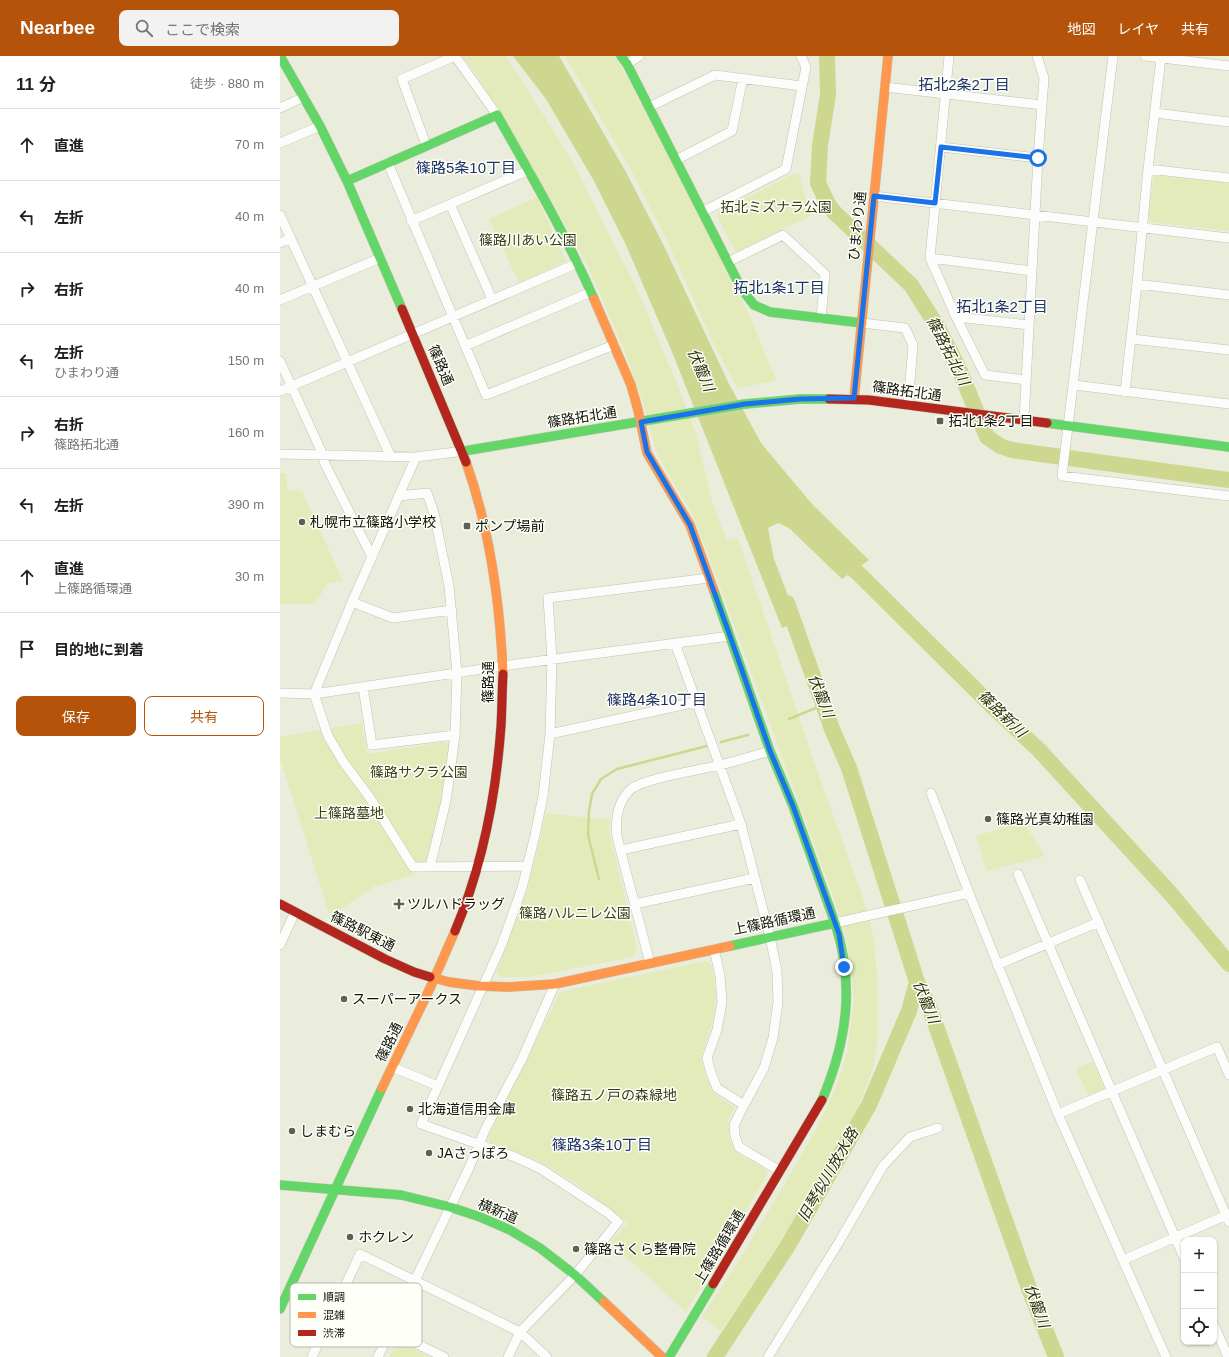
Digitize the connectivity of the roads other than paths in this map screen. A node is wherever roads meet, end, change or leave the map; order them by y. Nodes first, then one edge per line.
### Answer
1 (280, 56) edge
2 (621, 56) edge
3 (639, 56) edge
4 (802, 56) edge
5 (888, 56) edge
6 (949, 56) edge
7 (1037, 56) edge
8 (1113, 56) edge
9 (1145, 56) edge
10 (1161, 58) junction
11 (627, 64) junction
12 (1229, 66) edge
13 (743, 78) junction
14 (802, 86) junction
15 (885, 87) junction
16 (946, 94) junction
17 (304, 97) junction
18 (1042, 105) junction
19 (649, 107) junction
20 (280, 108) edge
21 (1154, 113) junction
22 (497, 115) junction
23 (1229, 122) edge
24 (320, 126) junction
25 (280, 143) edge
26 (426, 145) junction
27 (941, 147) junction
28 (1038, 158) junction
29 (676, 160) junction
30 (388, 163) junction
31 (1148, 169) junction
32 (529, 170) junction
33 (1229, 178) edge
34 (346, 181) junction
35 (874, 196) junction
36 (935, 203) junction
37 (450, 204) junction
38 (702, 212) junction
39 (280, 214) edge
40 (1035, 215) junction
41 (411, 221) junction
42 (1093, 222) junction
43 (1142, 227) junction
44 (291, 238) junction
45 (1229, 238) edge
46 (280, 243) edge
47 (380, 258) junction
48 (930, 258) junction
49 (728, 262) junction
50 (578, 263) junction
51 (1032, 271) junction
52 (1137, 284) junction
53 (314, 286) junction
54 (591, 292) junction
55 (1229, 295) edge
56 (492, 299) junction
57 (280, 300) edge
58 (452, 316) junction
59 (956, 317) junction
60 (821, 319) junction
61 (862, 323) junction
62 (1029, 325) junction
63 (413, 334) junction
64 (1132, 339) junction
65 (614, 345) junction
66 (465, 346) junction
67 (1229, 350) edge
68 (280, 361) edge
69 (348, 362) junction
70 (1026, 380) junction
71 (291, 386) junction
72 (1074, 386) junction
73 (280, 391) edge
74 (1125, 392) junction
75 (854, 398) junction
76 (1229, 404) edge
77 (908, 405) junction
78 (1024, 420) junction
79 (641, 422) junction
80 (1069, 426) junction
81 (1229, 447) edge
82 (464, 451) junction
83 (280, 454) edge
84 (323, 455) junction
85 (391, 457) junction
86 (416, 457) junction
87 (398, 496) junction
88 (1229, 496) edge
89 (372, 557) junction
90 (709, 578) junction
91 (352, 602) junction
92 (452, 610) junction
93 (730, 636) junction
94 (675, 643) junction
95 (552, 659) junction
96 (503, 666) junction
97 (458, 673) junction
98 (363, 687) junction
99 (280, 693) edge
100 (314, 694) junction
101 (696, 702) junction
102 (550, 734) junction
103 (455, 735) junction
104 (770, 751) junction
105 (720, 765) junction
106 (931, 793) dead end
107 (741, 824) junction
108 (621, 850) junction
109 (527, 866) junction
110 (430, 867) junction
111 (477, 868) junction
112 (1018, 874) dead end
113 (755, 878) junction
114 (1080, 880) dead end
115 (969, 894) junction
116 (280, 904) edge
117 (635, 904) junction
118 (295, 912) junction
119 (1099, 922) junction
120 (835, 923) junction
121 (770, 937) junction
122 (1048, 944) junction
123 (280, 945) edge
124 (714, 949) junction
125 (650, 963) junction
126 (997, 965) junction
127 (435, 978) junction
128 (555, 984) junction
129 (482, 986) junction
130 (392, 1067) junction
131 (1162, 1070) junction
132 (1229, 1075) edge
133 (438, 1086) junction
134 (1112, 1091) junction
135 (744, 1105) junction
136 (1058, 1114) junction
137 (938, 1128) dead end
138 (479, 1145) junction
139 (780, 1171) junction
140 (280, 1186) edge
141 (335, 1190) junction
142 (450, 1207) junction
143 (1228, 1217) edge
144 (1175, 1237) junction
145 (1181, 1251) edge
146 (1123, 1260) junction
147 (575, 1275) junction
148 (415, 1280) junction
149 (293, 1283) edge
150 (346, 1283) edge
151 (414, 1283) edge
152 (421, 1283) edge
153 (422, 1283) edge
154 (290, 1289) edge
155 (288, 1293) joint
156 (280, 1309) edge
157 (520, 1332) junction
158 (1217, 1332) edge
159 (422, 1346) edge
160 (317, 1347) edge
161 (383, 1347) edge
162 (312, 1357) edge
163 (378, 1357) edge
164 (444, 1357) edge
165 (508, 1357) edge
166 (547, 1357) edge
167 (662, 1357) edge
168 (669, 1357) edge
169 (768, 1357) edge
170 (1166, 1357) edge
171 (1228, 1357) edge

1 - 17 street, 篠路通
2 - 11 street
3 - 11 street
4 - 14 street
5 - 15 street, ひまわり通
6 - 16 street
7 - 18 street
8 - 42 street
9 - 10 street
10 - 12 street
10 - 21 street
11 - 19 street
13 - 14 street
13 - 19 street
13 - 29 street
14 - 38 street
15 - 16 street
15 - 35 street, ひまわり通
16 - 18 street
16 - 27 street
17 - 20 street
17 - 24 street, 篠路通
18 - 28 street
19 - 29 street
21 - 23 street
21 - 31 street
22 - 26 street
22 - 26 street
22 - 32 street
24 - 25 street
24 - 34 street, 篠路通
26 - 30 street
27 - 28 street
27 - 36 street
28 - 40 street
29 - 38 street
30 - 34 street
30 - 41 street
31 - 33 street
31 - 43 street
32 - 37 street
32 - 50 street
34 - 47 street, 篠路通
35 - 36 street
35 - 61 street, ひまわり通
36 - 40 street
36 - 48 street
37 - 41 street
37 - 56 street
38 - 49 street
39 - 44 street
40 - 42 street
40 - 51 street
41 - 58 street
42 - 43 street
42 - 72 street
43 - 45 street
43 - 52 street
44 - 46 street
44 - 53 street
47 - 53 street
47 - 63 street, 篠路通
48 - 51 street
48 - 59 street
49 - 60 street
49 - 60 street
50 - 54 street
50 - 56 street
51 - 62 street
52 - 55 street
52 - 64 street
53 - 57 street
53 - 69 street
54 - 65 street
54 - 66 street
56 - 58 street
58 - 63 street
58 - 66 street
59 - 62 street
59 - 70 street
60 - 61 street
61 - 75 street, ひまわり通
61 - 77 street
62 - 70 street
63 - 69 street
63 - 82 street, 篠路通
64 - 67 street
64 - 74 street
65 - 66 street
65 - 79 street
68 - 71 street
69 - 71 street
69 - 85 street
70 - 78 street
71 - 73 street
71 - 84 street
72 - 74 street
72 - 80 street
74 - 76 street
75 - 77 street, 篠路拓北通
75 - 79 street, 篠路拓北通
77 - 78 street, 篠路拓北通
78 - 80 street, 篠路拓北通
79 - 82 street, 篠路拓北通
79 - 90 street
80 - 81 street, 篠路拓北通
80 - 88 street
82 - 86 street
82 - 96 street, 篠路通
83 - 84 street
84 - 85 street
84 - 89 street
85 - 86 street
86 - 87 street
87 - 89 street
87 - 92 street
89 - 91 street
90 - 93 street
90 - 95 street
91 - 92 street
91 - 100 street
92 - 97 street
93 - 94 street
93 - 104 street
94 - 95 street
94 - 101 street
95 - 96 street
95 - 102 street
96 - 97 street
96 - 111 street, 篠路通
97 - 98 street
97 - 103 street
98 - 100 street
98 - 103 street
99 - 100 street
100 - 110 street
101 - 102 street
101 - 105 street
102 - 109 street
103 - 110 street
104 - 105 street
104 - 120 street
105 - 107 street
105 - 108 street
106 - 115 street
107 - 108 street
107 - 113 street
108 - 117 street
109 - 111 street
109 - 129 street
110 - 111 street
111 - 127 street, 篠路通
112 - 122 street
113 - 117 street
113 - 121 street
114 - 119 street
115 - 120 street
115 - 126 street
116 - 118 street, 篠路駅東通
117 - 125 street
118 - 123 street
118 - 127 street, 篠路駅東通
119 - 122 street
119 - 131 street
120 - 121 street, 上篠路循環通
120 - 139 street, 上篠路循環通
121 - 124 street, 上篠路循環通
121 - 135 street
122 - 126 street
122 - 134 street
124 - 125 street, 上篠路循環通
124 - 135 street
125 - 128 street, 上篠路循環通
126 - 136 street
127 - 129 street, 上篠路循環通
127 - 130 street, 篠路通
128 - 129 street, 上篠路循環通
128 - 138 street
129 - 133 street
130 - 133 street
130 - 141 street, 篠路通
131 - 132 street
131 - 134 street
131 - 143 street
133 - 138 street
134 - 136 street
134 - 144 street
135 - 139 street
136 - 146 street
137 - 169 street
138 - 142 street
138 - 147 street
139 - 168 street, 上篠路循環通
140 - 141 street, 横新道
141 - 142 street, 横新道
141 - 149 street, 篠路通
142 - 147 street, 横新道
142 - 148 street
143 - 144 street
144 - 145 street
144 - 146 street
146 - 170 street
147 - 157 street
147 - 167 street, 横新道
148 - 150 street
148 - 151 street
148 - 152 street
153 - 157 street
154 - 155 street, 篠路通
155 - 156 street, 篠路通
157 - 165 street
157 - 166 street
158 - 171 street
159 - 164 street
160 - 162 street
161 - 163 street

